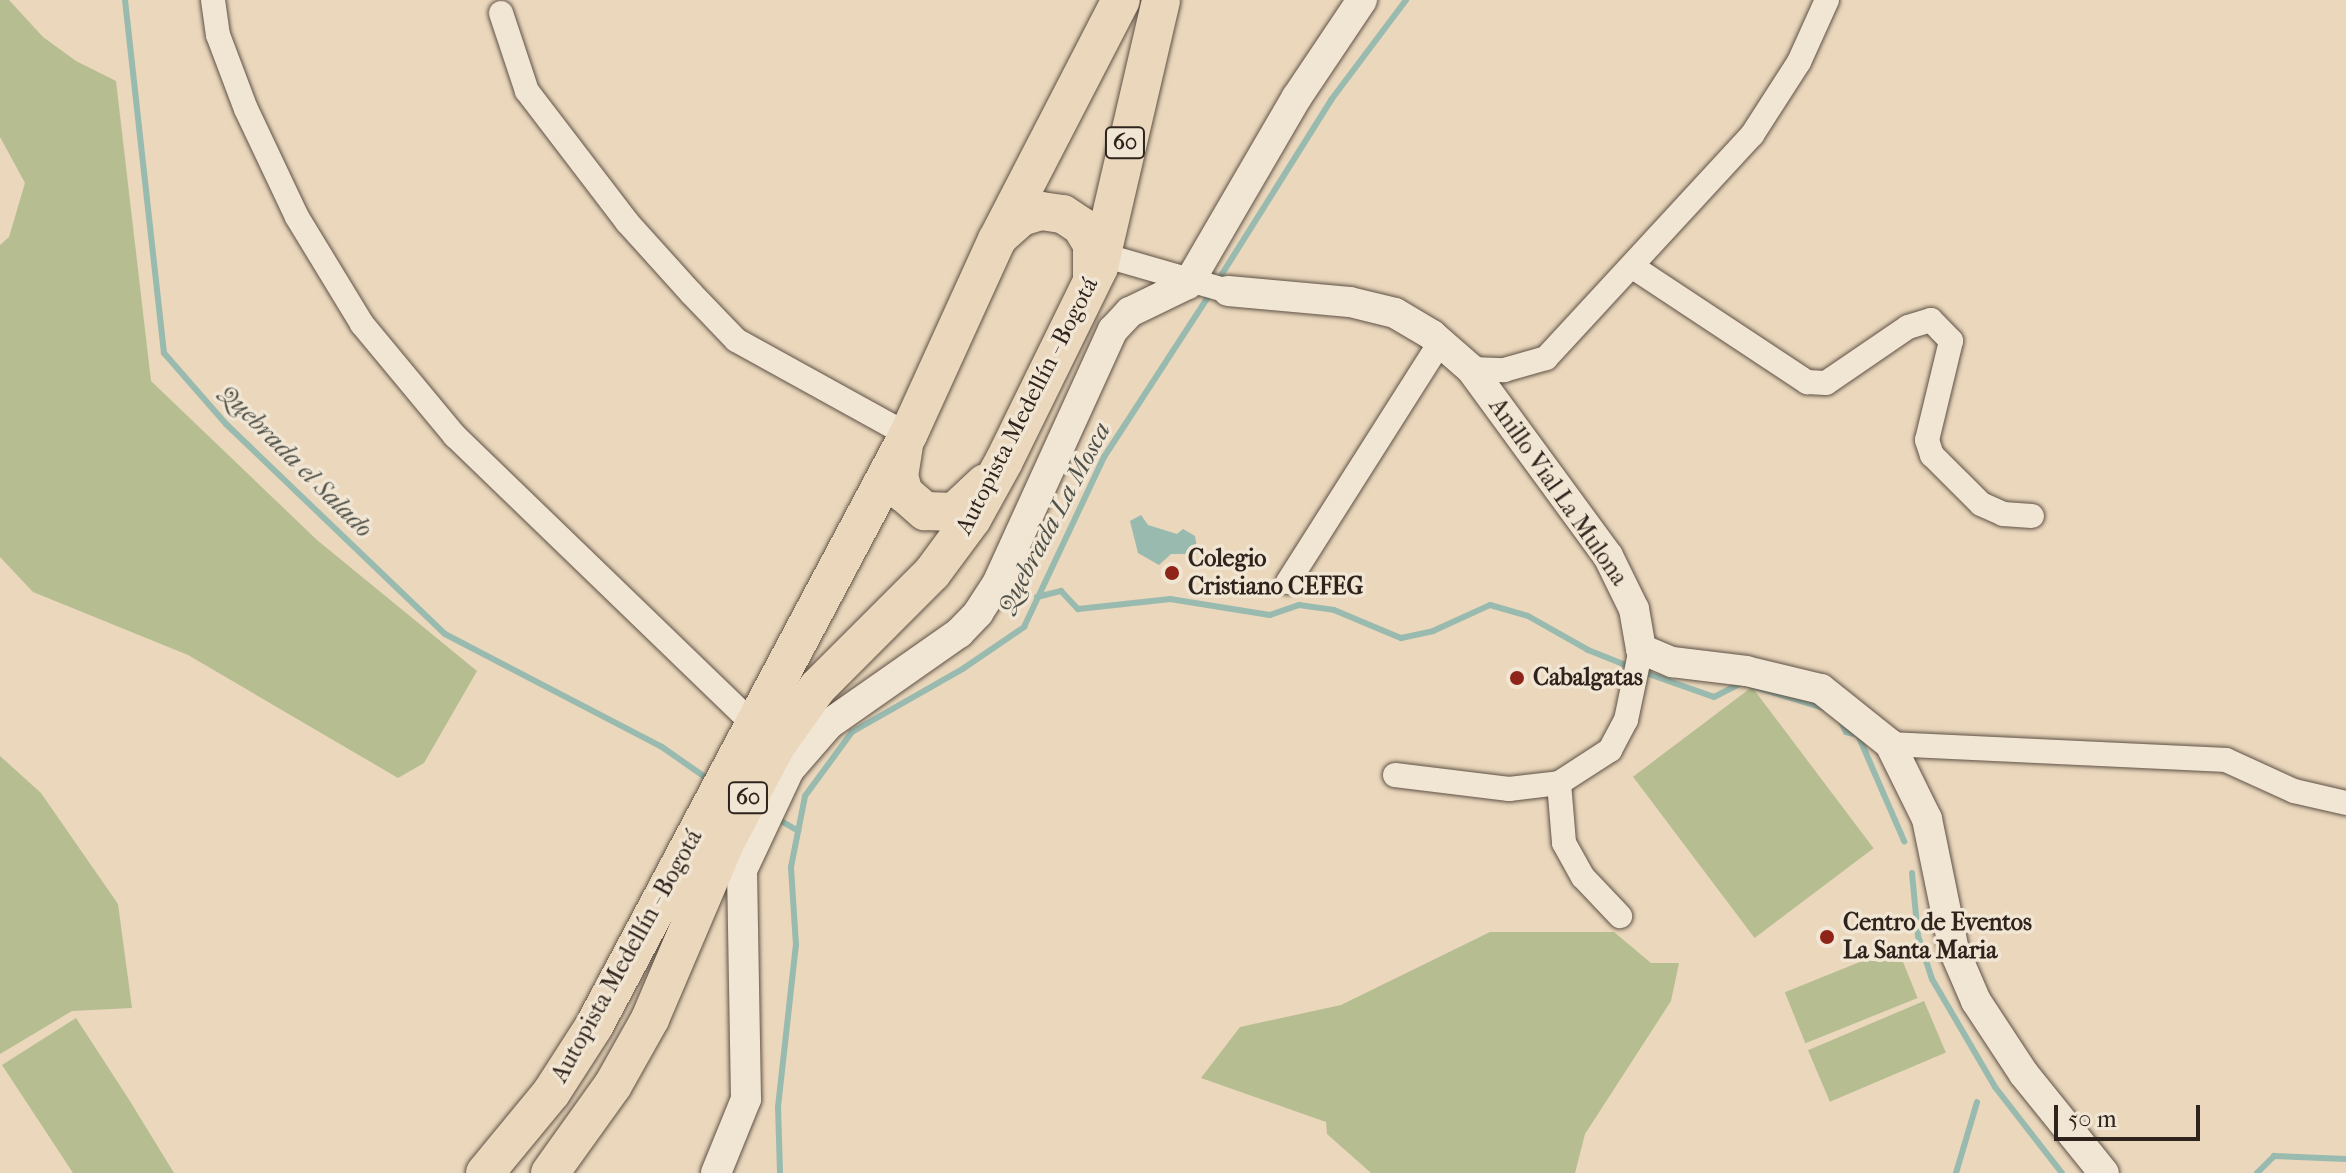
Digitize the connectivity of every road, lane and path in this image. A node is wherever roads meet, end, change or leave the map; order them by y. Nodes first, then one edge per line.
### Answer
1 (213, 0) edge
2 (1121, 0) edge
3 (1161, 0) edge
4 (1362, 0) edge
5 (1827, 0) edge
6 (501, 13) dead end
7 (997, 240) junction
8 (1633, 267) junction
9 (1096, 271) junction
10 (1207, 287) junction
11 (1441, 341) junction
12 (1471, 369) junction
13 (908, 435) junction
14 (1004, 461) junction
15 (2032, 516) dead end
16 (1288, 582) dead end
17 (1639, 662) junction
18 (755, 726) junction
19 (1890, 744) junction
20 (1395, 775) dead end
21 (1559, 783) junction
22 (2346, 803) edge
23 (1620, 916) dead end
24 (485, 1173) edge
25 (550, 1173) edge
26 (716, 1173) edge
27 (2104, 1173) edge

1 - 18 street
2 - 7 highway, Autopista Medellín - Bogotá / 60
3 - 9 highway, Autopista Medellín - Bogotá / 60
4 - 10 street
5 - 8 street
6 - 13 street
7 - 9 highway
7 - 13 highway, Autopista Medellín - Bogotá / 60
8 - 12 street
8 - 15 street
9 - 10 street
9 - 14 highway, Autopista Medellín - Bogotá / 60
10 - 11 street, Anillo Vial La Mulona
10 - 26 street
11 - 12 street, Anillo Vial La Mulona
11 - 16 street
12 - 17 street, Anillo Vial La Mulona
13 - 14 highway
13 - 18 highway, Autopista Medellín - Bogotá / 60
14 - 25 highway, Autopista Medellín - Bogotá / 60
17 - 19 street
17 - 21 street
18 - 24 highway, Autopista Medellín - Bogotá / 60
19 - 22 street
19 - 27 street
20 - 21 street
21 - 23 street

